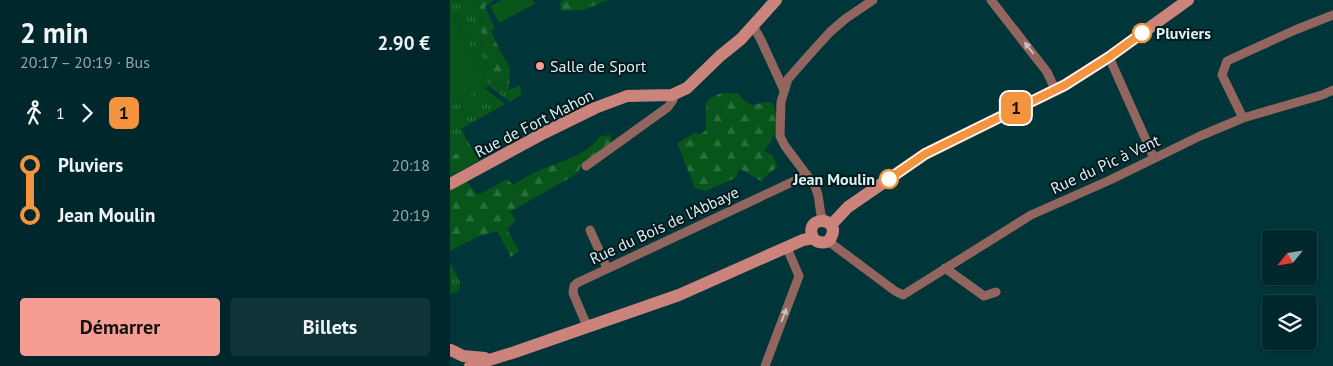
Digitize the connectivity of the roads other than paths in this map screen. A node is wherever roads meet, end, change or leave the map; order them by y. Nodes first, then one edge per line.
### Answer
1 (776, 0) edge
2 (873, 0) edge
3 (991, 0) edge
4 (1182, 2) edge
5 (1333, 16) edge
6 (753, 26) junction
7 (1109, 57) junction
8 (1055, 89) junction
9 (784, 90) junction
10 (1333, 90) edge
11 (672, 96) junction
12 (1243, 118) junction
13 (1154, 158) junction
14 (586, 166) dead end
15 (807, 175) junction
16 (450, 184) edge
17 (828, 223) junction
18 (590, 230) dead end
19 (812, 238) junction
20 (828, 241) junction
21 (787, 248) junction
22 (607, 268) junction
23 (945, 268) junction
24 (996, 292) dead end
25 (587, 326) junction
26 (450, 350) edge
27 (493, 358) junction
28 (766, 363) edge
29 (456, 366) edge
30 (470, 366) edge

1 - 6 street
2 - 9 street
8 -> 3 street
4 - 7 street
5 - 12 street
6 - 9 street
6 - 11 street
7 - 8 street
7 - 13 street
8 - 17 street
9 - 15 street
10 - 12 street, Rue du Pic à Vent
11 - 14 street
11 - 16 street, Rue de Fort Mahon
12 - 13 street, Rue du Pic à Vent
13 - 23 street, Rue du Pic à Vent
15 - 17 street
15 - 22 street, Rue du Bois de l'Abbaye
17 - 19 street
17 - 20 street
18 - 22 street
19 - 20 street
19 - 21 street
20 - 23 street, Rue du Pic à Vent
21 - 25 street
28 -> 21 street
22 - 25 street, Rue du Bois de l'Abbaye
23 - 24 street
25 - 27 street
26 - 27 street
26 - 29 street
27 - 30 street

